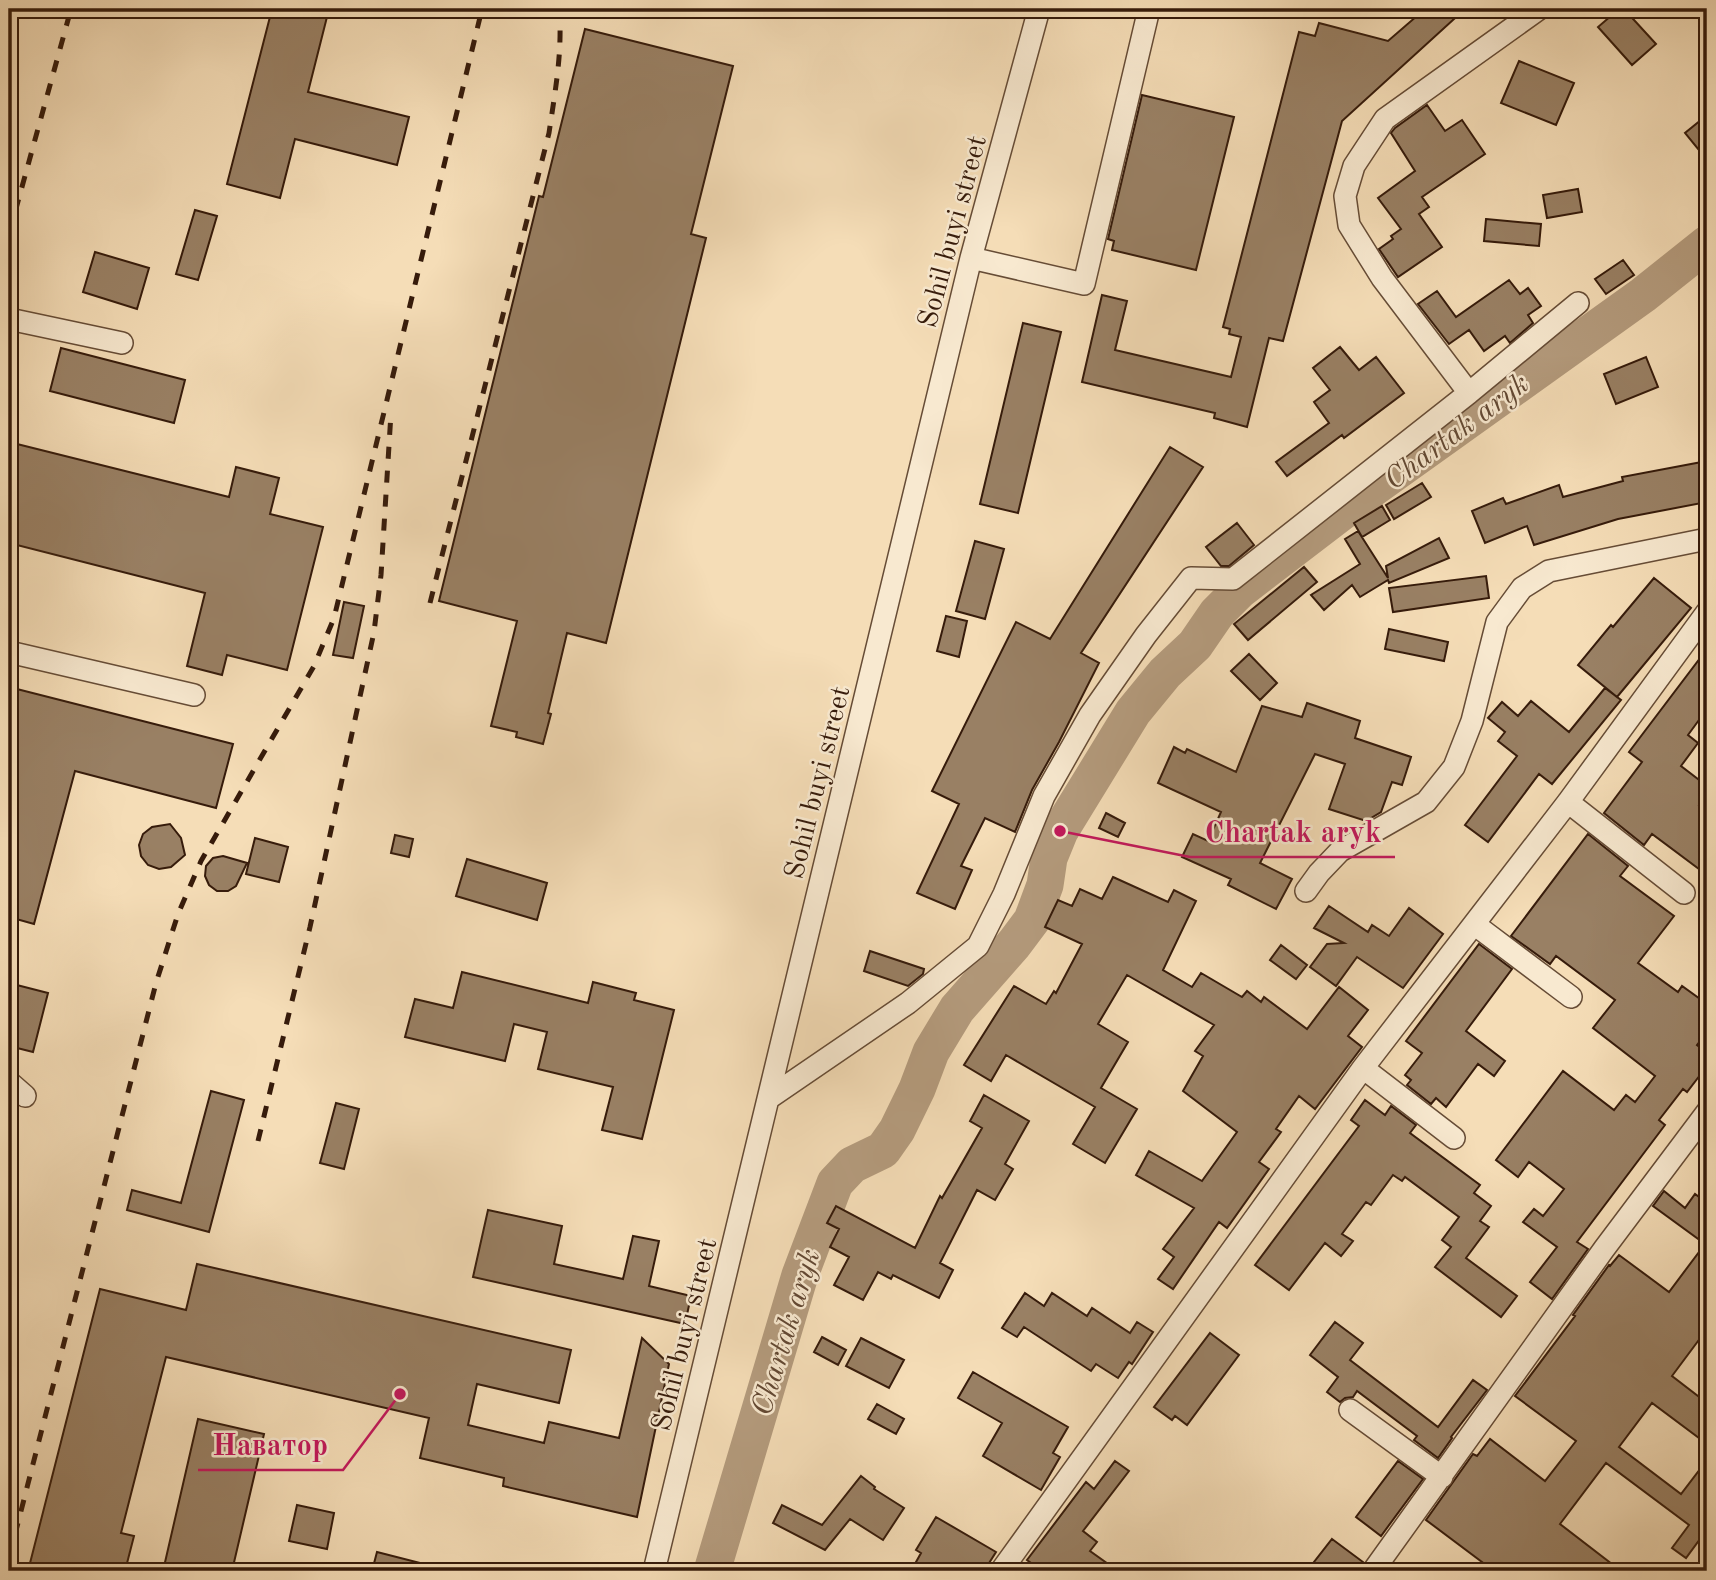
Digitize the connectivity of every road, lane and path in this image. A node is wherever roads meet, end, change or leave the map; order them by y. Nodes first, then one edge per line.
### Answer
1 (1039, 9) edge
2 (1149, 9) edge
3 (1539, 9) edge
4 (971, 258) junction
5 (1578, 303) dead end
6 (9, 319) edge
7 (122, 343) dead end
8 (1469, 393) junction
9 (1707, 539) edge
10 (1707, 612) edge
11 (9, 652) edge
12 (194, 695) dead end
13 (1568, 802) junction
14 (1306, 891) dead end
15 (1684, 893) dead end
16 (1474, 924) junction
17 (1571, 997) dead end
18 (1363, 1068) junction
19 (769, 1098) junction
20 (1707, 1112) edge
21 (1454, 1138) dead end
22 (1350, 1410) dead end
23 (1442, 1478) junction
24 (654, 1571) edge
25 (1001, 1571) edge
26 (1373, 1571) edge

1 - 4 street, Sohil buyi street
2 - 4 street
3 - 8 street
4 - 19 street, Sohil buyi street
5 - 8 street
6 - 7 street
8 - 19 street
9 - 14 street
10 - 13 street
11 - 12 street
13 - 15 street
13 - 16 street
16 - 17 street
16 - 18 street
18 - 21 street
18 - 25 street
19 - 24 street, Sohil buyi street
20 - 23 street
22 - 23 street
23 - 26 street

